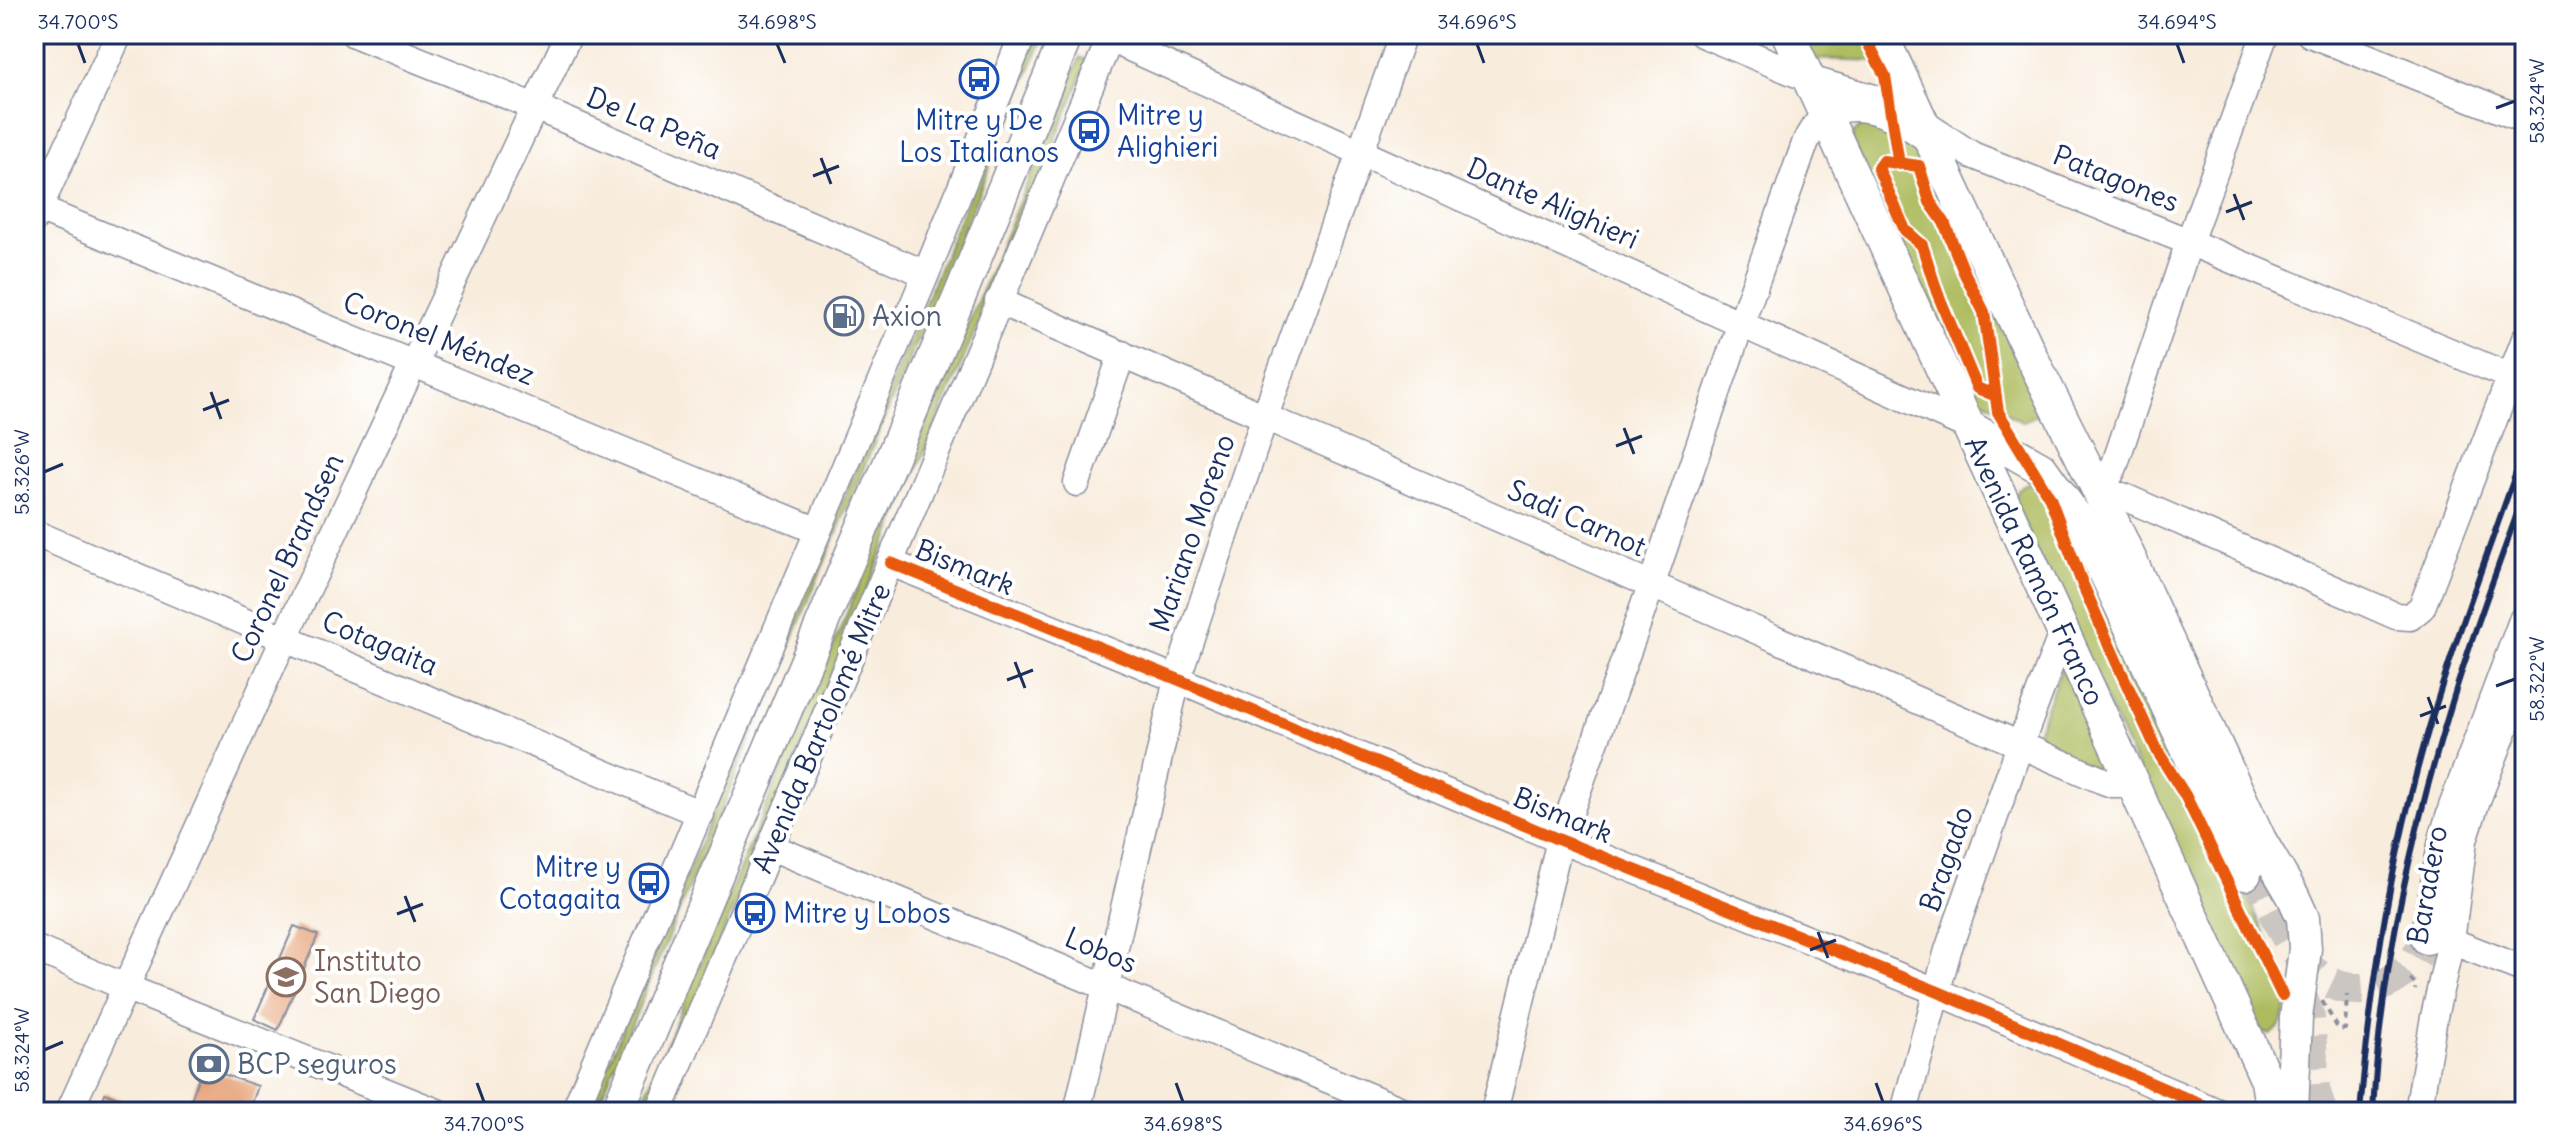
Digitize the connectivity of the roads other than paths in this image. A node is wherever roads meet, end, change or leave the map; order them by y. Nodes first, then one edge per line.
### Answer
1 (119, 34) edge
2 (354, 34) edge
3 (569, 34) edge
4 (1023, 34) edge
5 (1067, 34) edge
6 (1403, 34) edge
7 (1702, 34) edge
8 (1788, 34) edge
9 (1881, 34) edge
10 (2265, 34) edge
11 (2310, 34) edge
12 (1107, 36) edge
13 (1809, 79) junction
14 (535, 107) junction
15 (1825, 115) junction
16 (2525, 120) edge
17 (1927, 133) junction
18 (1361, 152) junction
19 (36, 212) edge
20 (2189, 242) junction
21 (926, 274) junction
22 (998, 301) junction
23 (1741, 323) junction
24 (2525, 339) edge
25 (1122, 354) junction
26 (2032, 358) junction
27 (414, 362) junction
28 (2511, 377) junction
29 (1265, 416) junction
30 (1969, 427) junction
31 (1077, 483) dead end
32 (2100, 494) junction
33 (818, 531) junction
34 (34, 533) edge
35 (891, 563) junction
36 (1651, 586) junction
37 (2525, 621) edge
38 (2062, 633) junction
39 (285, 637) junction
40 (2525, 677) edge
41 (1177, 679) junction
42 (2020, 745) junction
43 (2133, 784) junction
44 (701, 814) junction
45 (1560, 840) junction
46 (771, 847) junction
47 (2439, 939) junction
48 (34, 948) edge
49 (2525, 970) edge
50 (1106, 986) junction
51 (125, 987) junction
52 (1936, 991) junction
53 (69, 1112) edge
54 (437, 1112) edge
55 (574, 1112) edge
56 (617, 1112) edge
57 (659, 1112) edge
58 (1077, 1112) edge
59 (1406, 1112) edge
60 (1494, 1112) edge
61 (1904, 1112) edge
62 (2218, 1112) edge
63 (2272, 1112) edge
64 (2292, 1112) edge
65 (2418, 1112) edge

1 - 19 street
2 - 14 street, De La Peña
3 - 14 street, Coronel Brandsen
4 - 21 street
5 - 56 main road, Avenida Bartolomé Mitre
6 - 18 street, Mariano Moreno
7 - 13 street, Patagones
8 - 13 main road, Avenida Ramón Franco
9 - 17 main road
10 - 20 street
11 - 16 street
12 - 18 street, Dante Alighieri
12 - 22 street, Avenida Bartolomé Mitre
13 - 15 main road, Avenida Ramón Franco
13 - 17 street, Patagones
14 - 21 street, De La Peña
14 - 27 street, Coronel Brandsen
15 - 17 street
15 - 23 street
15 - 30 main road, Avenida Ramón Franco
17 - 20 street, Patagones
17 - 26 main road
18 - 23 street, Dante Alighieri
18 - 29 street, Mariano Moreno
19 - 27 street, Coronel Méndez
20 - 28 street, Patagones
20 - 32 street
21 - 33 street
22 - 25 street, Sadi Carnot
22 - 35 street, Avenida Bartolomé Mitre
23 - 30 street, Dante Alighieri
23 - 36 street
24 - 28 street
25 - 29 street, Sadi Carnot
25 - 31 street
26 - 30 main road
26 - 32 main road
27 - 33 street, Coronel Méndez
27 - 39 street, Coronel Brandsen
28 - 32 street
29 - 36 street, Sadi Carnot
29 - 41 street, Mariano Moreno
30 - 38 main road, Avenida Ramón Franco
32 - 64 main road
33 - 44 street
34 - 39 street, Cotagaita
35 - 41 street, Bismark
35 - 46 street, Avenida Bartolomé Mitre
36 - 42 street, Sadi Carnot
36 - 45 street
37 - 47 main road
38 - 42 street, Bragado
38 - 43 main road, Avenida Ramón Franco
39 - 44 street, Cotagaita
39 - 51 street, Coronel Brandsen
40 - 47 street, Baradero
41 - 45 street, Bismark
41 - 50 street, Mariano Moreno
42 - 43 street, Sadi Carnot
42 - 52 street, Bragado
43 - 63 main road, Avenida Ramón Franco
44 - 55 street
45 - 52 street, Bismark
45 - 60 street
46 - 50 street, Lobos
46 - 57 street, Avenida Bartolomé Mitre
47 - 49 street
47 - 65 street, Baradero
48 - 51 street
50 - 58 street, Mariano Moreno
50 - 59 street, Lobos
51 - 53 street, Coronel Brandsen
51 - 54 street
52 - 61 street, Bragado
52 - 62 street, Bismark

